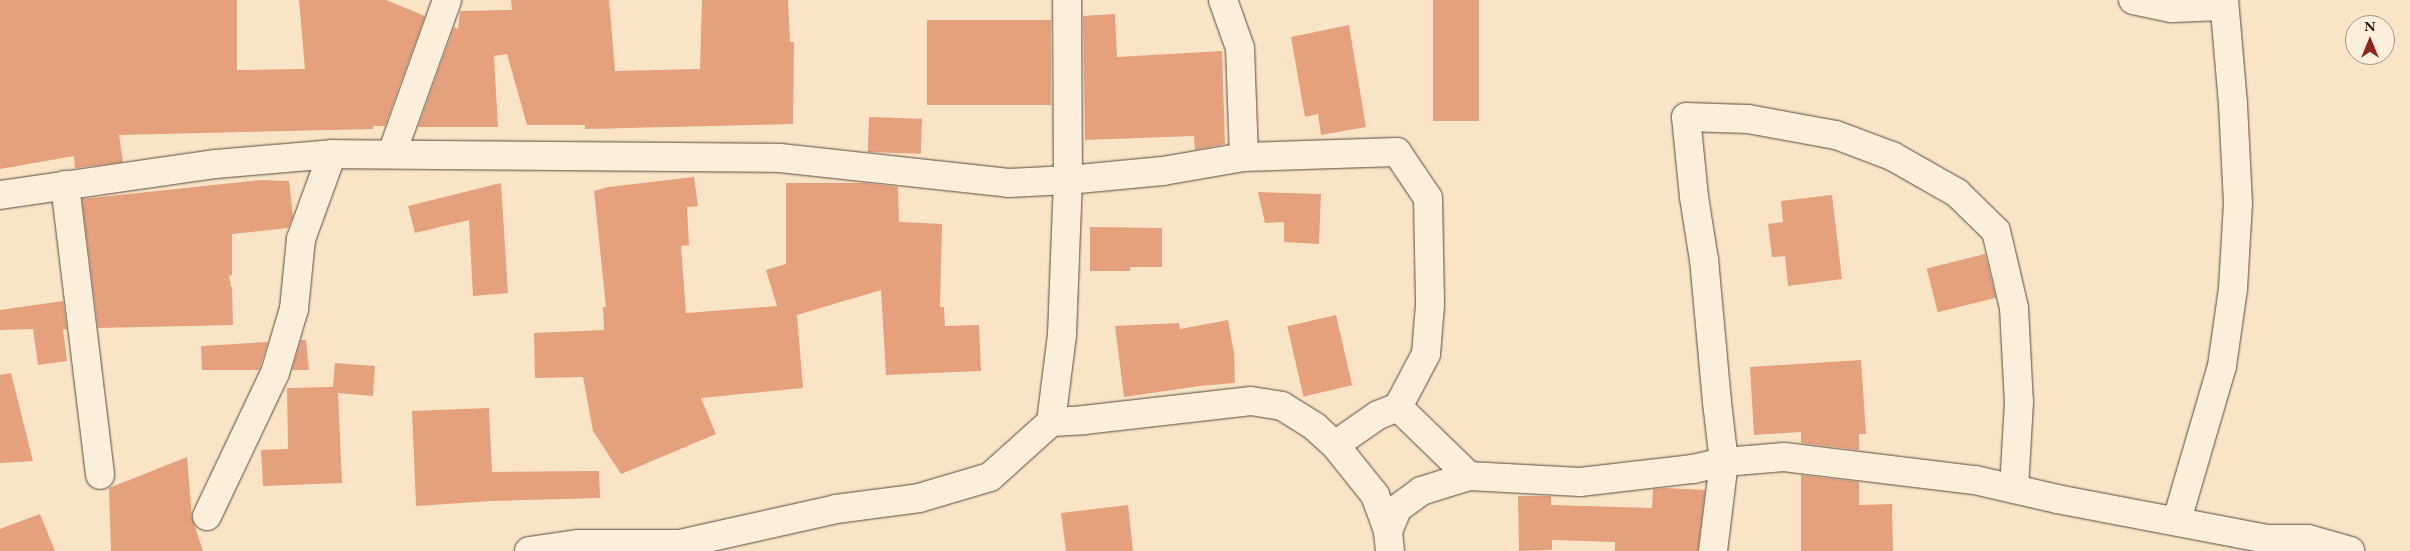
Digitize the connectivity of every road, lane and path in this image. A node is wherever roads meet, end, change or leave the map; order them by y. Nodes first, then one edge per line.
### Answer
1 (447, 0) edge
2 (1066, 0) edge
3 (1223, 0) edge
4 (2133, 0) edge
5 (2224, 3) edge
6 (392, 153) junction
7 (332, 154) junction
8 (1244, 157) junction
9 (1068, 180) junction
10 (65, 186) junction
11 (0, 195) edge
12 (1398, 407) junction
13 (1051, 422) junction
14 (1335, 444) junction
15 (1724, 462) junction
16 (100, 475) dead end
17 (1469, 476) junction
18 (2014, 489) junction
19 (207, 516) dead end
20 (2178, 520) junction
21 (1389, 541) edge
22 (530, 551) edge
23 (1712, 551) edge
24 (2350, 551) edge

1 - 6 street
2 - 9 street
3 - 8 street
4 - 5 street
5 - 20 street
6 - 7 street
6 - 9 street
7 - 10 street
7 - 19 street
8 - 9 street
8 - 12 street
9 - 13 street
10 - 11 street
10 - 16 street
12 - 14 street
12 - 17 street
13 - 14 street
13 - 22 street
14 - 21 street
15 - 17 street
15 - 18 street
15 - 18 street
15 - 23 street
17 - 21 street
18 - 20 street
20 - 24 street

